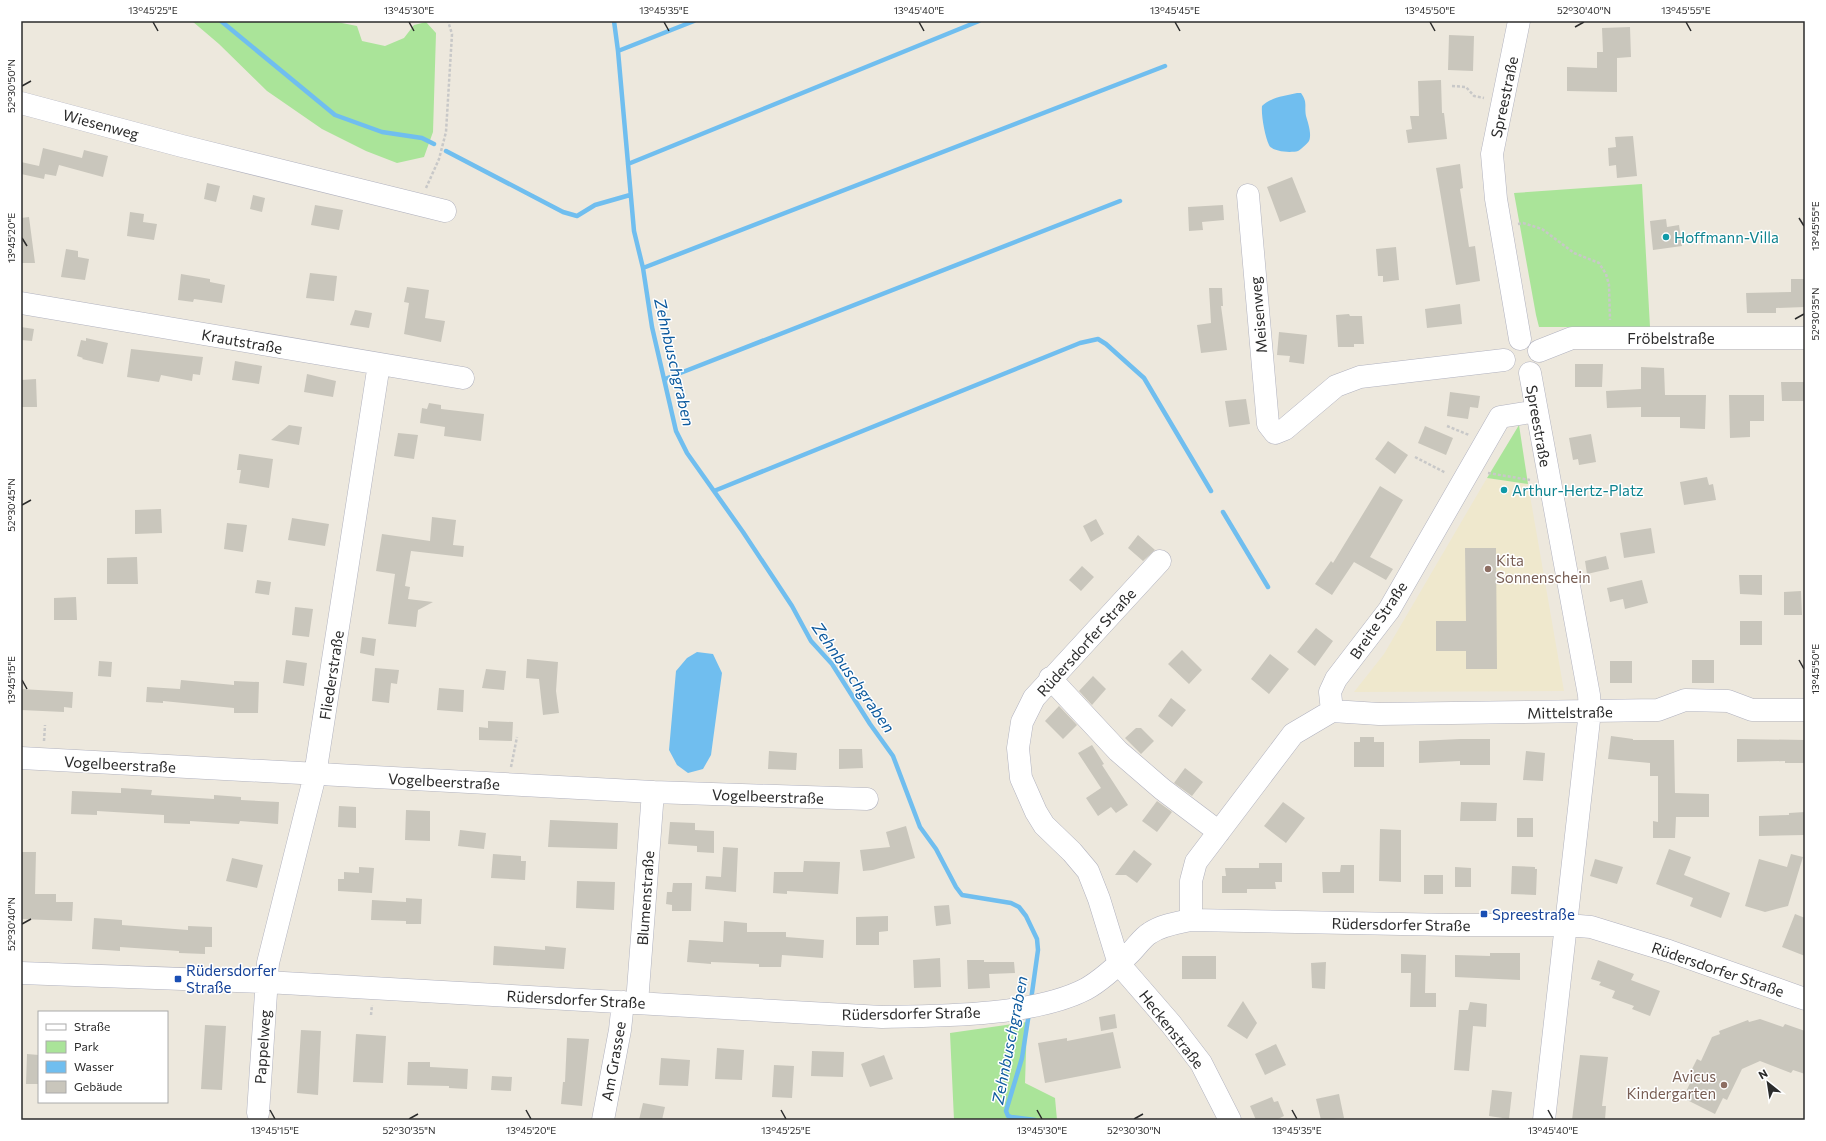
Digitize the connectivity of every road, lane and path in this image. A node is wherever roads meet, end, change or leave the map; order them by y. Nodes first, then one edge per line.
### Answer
1 (448, 21) edge
2 (1519, 21) edge
3 (1452, 86) dead end
4 (21, 103) edge
5 (1503, 103) junction
6 (1248, 195) dead end
7 (419, 204) junction
8 (445, 211) dead end
9 (1500, 225) junction
10 (21, 303) edge
11 (1520, 338) junction
12 (1610, 338) junction
13 (1805, 338) edge
14 (1539, 351) junction
15 (1504, 360) junction
16 (379, 364) junction
17 (1530, 373) junction
18 (463, 378) dead end
19 (1537, 411) junction
20 (1447, 426) dead end
21 (1486, 442) junction
22 (1415, 457) dead end
23 (1466, 476) junction
24 (1549, 481) junction
25 (1160, 561) dead end
26 (1050, 678) junction
27 (1805, 710) edge
28 (1332, 711) junction
29 (1590, 712) junction
30 (517, 737) dead end
31 (21, 758) edge
32 (316, 775) junction
33 (507, 785) junction
34 (652, 792) junction
35 (867, 799) dead end
36 (1219, 832) junction
37 (1191, 920) junction
38 (1567, 925) junction
39 (1119, 964) junction
40 (21, 973) edge
41 (266, 982) junction
42 (1805, 999) edge
43 (630, 1003) junction
44 (258, 1113) dead end
45 (603, 1120) edge
46 (1230, 1120) edge
47 (1544, 1120) edge

1 - 7 path
2 - 5 street, Spreestraße
3 - 5 path
4 - 7 street, Wiesenweg
5 - 9 street, Spreestraße
6 - 15 street, Meisenweg
7 - 8 street, Wiesenweg
9 - 11 street, Spreestraße
9 - 12 path
10 - 16 street, Krautstraße
11 - 14 street
11 - 15 street
12 - 13 street, Fröbelstraße
12 - 14 street, Fröbelstraße
14 - 17 street, Spreestraße
15 - 17 street, Spreestraße
16 - 18 street, Krautstraße
16 - 32 street, Fliederstraße
17 - 19 street, Spreestraße
19 - 21 street, Breite Straße
19 - 24 street, Spreestraße
20 - 21 path
21 - 23 street, Breite Straße
22 - 23 path
23 - 24 path
23 - 28 street, Breite Straße
24 - 29 street, Spreestraße
25 - 26 street, Rüdersdorfer Straße
26 - 36 street
26 - 39 street, Rüdersdorfer Straße
27 - 29 street, Mittelstraße
28 - 29 street, Mittelstraße
28 - 36 street
29 - 38 street, Spreestraße
30 - 33 path
31 - 32 street, Vogelbeerstraße
32 - 33 street, Vogelbeerstraße
32 - 41 street, Fliederstraße
33 - 34 street, Vogelbeerstraße
34 - 35 street, Vogelbeerstraße
34 - 43 street, Blumenstraße
36 - 37 street
37 - 38 street, Rüdersdorfer Straße
37 - 39 street, Rüdersdorfer Straße
38 - 42 street, Rüdersdorfer Straße
38 - 47 street, Spreestraße
39 - 43 street, Rüdersdorfer Straße
39 - 46 street, Heckenstraße
40 - 41 street, Rüdersdorfer Straße
41 - 43 street, Rüdersdorfer Straße
41 - 44 street, Pappelweg
43 - 45 street, Am Grassee

